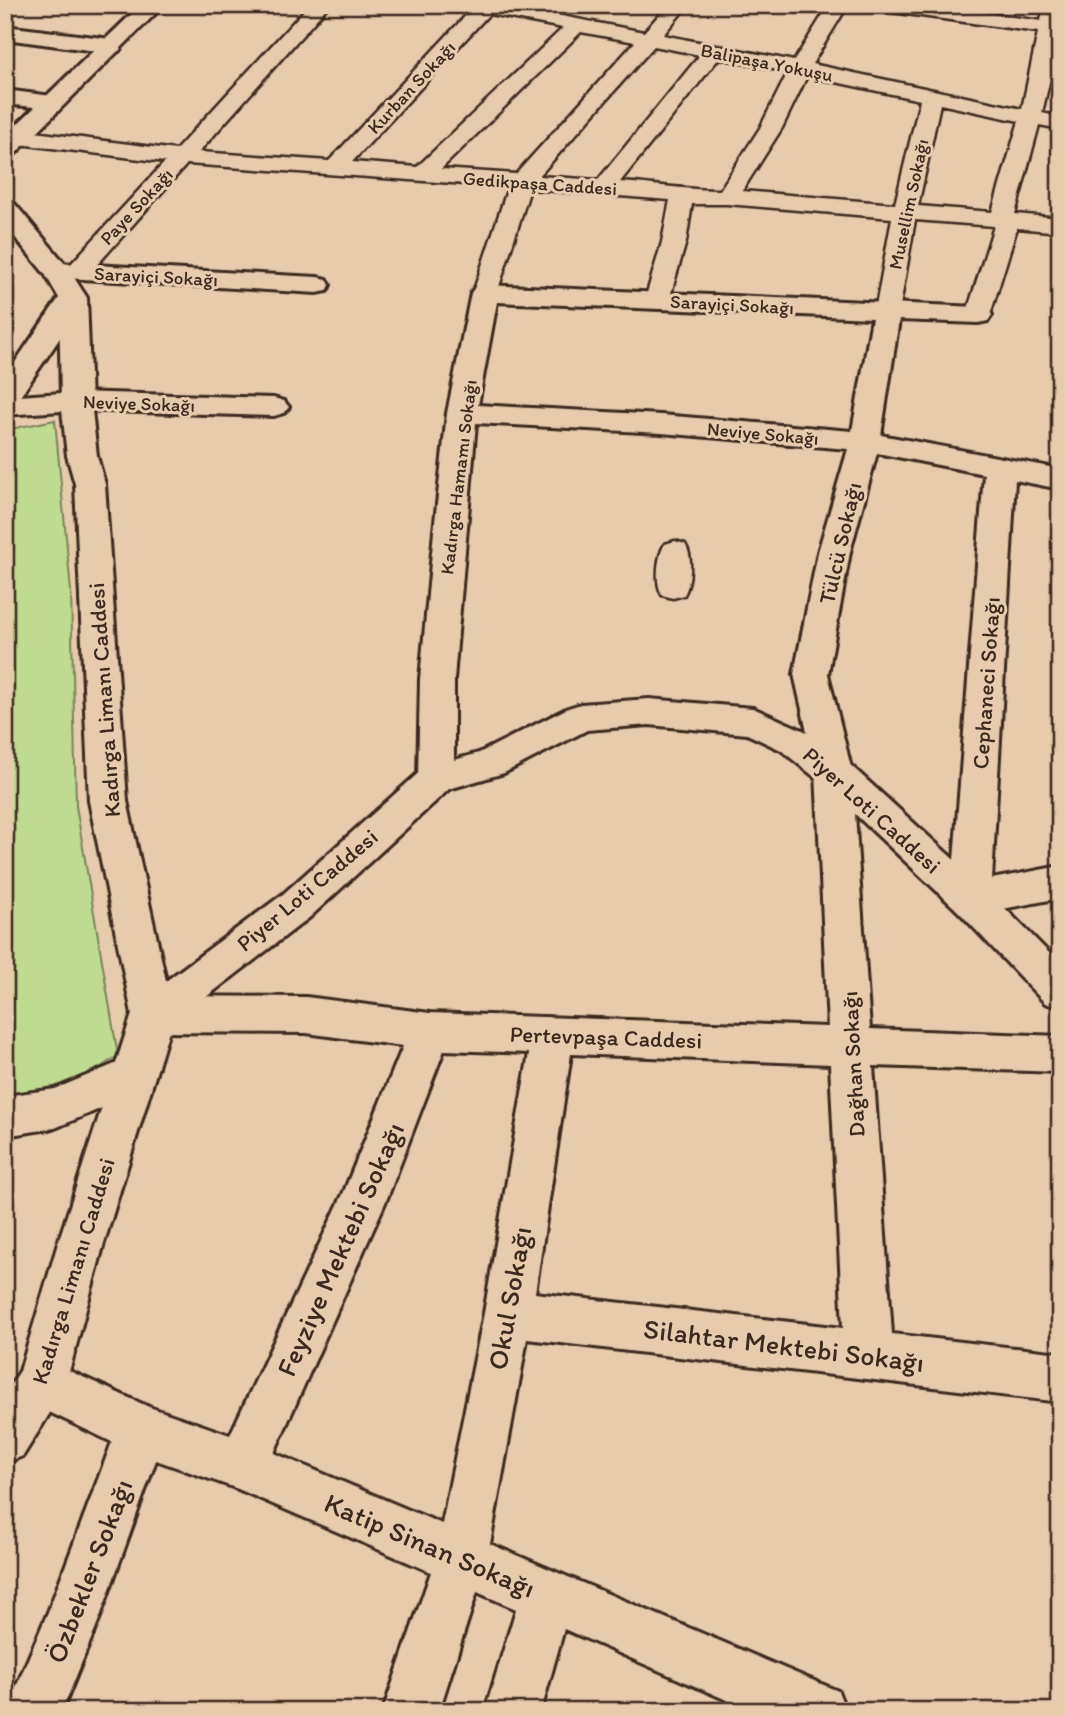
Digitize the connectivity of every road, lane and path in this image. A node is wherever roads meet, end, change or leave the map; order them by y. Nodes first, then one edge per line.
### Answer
1 (154, 5) edge
2 (320, 5) edge
3 (679, 5) edge
4 (839, 5) edge
5 (884, 5) edge
6 (1054, 5) edge
7 (482, 6) edge
8 (577, 25) junction
9 (1054, 28) edge
10 (25, 29) edge
11 (650, 38) junction
12 (111, 46) junction
13 (713, 51) junction
14 (5, 55) edge
15 (800, 68) junction
16 (931, 96) junction
17 (5, 97) edge
18 (52, 102) junction
19 (1030, 118) junction
20 (1060, 123) edge
21 (12, 144) edge
22 (181, 157) junction
23 (335, 168) junction
24 (423, 174) junction
25 (521, 182) junction
26 (604, 187) junction
27 (682, 197) junction
28 (727, 197) junction
29 (5, 208) edge
30 (905, 211) junction
31 (1004, 222) junction
32 (1060, 225) edge
33 (69, 280) junction
34 (317, 285) dead end
35 (485, 293) junction
36 (657, 300) junction
37 (887, 312) junction
38 (978, 315) joint
39 (5, 398) edge
40 (76, 401) junction
41 (5, 406) edge
42 (274, 407) dead end
43 (462, 413) junction
44 (865, 441) junction
45 (1000, 467) junction
46 (1060, 480) edge
47 (675, 551) dead end
48 (673, 588) dead end
49 (834, 772) junction
50 (436, 779) junction
51 (1060, 882) edge
52 (971, 899) junction
53 (1060, 991) edge
54 (153, 1014) junction
55 (429, 1031) junction
56 (554, 1035) junction
57 (852, 1048) junction
58 (1060, 1054) edge
59 (134, 1075) junction
60 (5, 1116) edge
61 (508, 1313) junction
62 (869, 1356) junction
63 (1060, 1378) edge
64 (41, 1383) junction
65 (142, 1430) junction
66 (5, 1438) edge
67 (242, 1465) junction
68 (461, 1560) junction
69 (547, 1593) junction
70 (34, 1711) edge
71 (411, 1711) edge
72 (513, 1711) edge
73 (818, 1711) edge

1 - 12 street
2 - 22 street, Paye Sokağı
3 - 11 street
4 - 15 street
5 - 9 street
6 - 9 street
7 - 8 street, Balipaşa Yokuşu
7 - 23 street, Kurban Sokağı
8 - 11 street, Balipaşa Yokuşu
8 - 24 street
9 - 19 street
10 - 12 street
10 - 14 street
11 - 13 street, Balipaşa Yokuşu
11 - 25 street
12 - 18 street
13 - 15 street, Balipaşa Yokuşu
13 - 26 street
15 - 16 street, Balipaşa Yokuşu
15 - 28 street
16 - 19 street, Balipaşa Yokuşu
16 - 30 street, Musellim Sokağı
17 - 18 street
18 - 21 street
19 - 20 street, Balipaşa Yokuşu
19 - 31 street
21 - 22 street, Gedikpaşa Caddesi
22 - 23 street, Gedikpaşa Caddesi
22 - 33 street, Paye Sokağı
23 - 24 street, Gedikpaşa Caddesi
24 - 25 street, Gedikpaşa Caddesi
25 - 26 street, Gedikpaşa Caddesi
25 - 35 street, Kadırga Hamamı Sokağı
26 - 27 street, Gedikpaşa Caddesi
27 - 28 street, Gedikpaşa Caddesi
27 - 36 street
28 - 30 street, Gedikpaşa Caddesi
29 - 33 street
30 - 31 street, Gedikpaşa Caddesi
30 - 37 street, Musellim Sokağı
31 - 32 street, Gedikpaşa Caddesi
31 - 38 street
33 - 34 street, Sarayiçi Sokağı
33 - 39 street
33 - 40 street, Kadırga Limanı Caddesi
35 - 36 street, Sarayiçi Sokağı
35 - 43 street, Kadırga Hamamı Sokağı
36 - 37 street, Sarayiçi Sokağı
37 - 38 street, Sarayiçi Sokağı
37 - 44 street, Tülcü Sokağı
40 - 41 street, Neviye Sokağı
40 - 42 street, Neviye Sokağı
40 - 54 street, Kadırga Limanı Caddesi
43 - 44 street, Neviye Sokağı
43 - 50 street, Kadırga Hamamı Sokağı
44 - 45 street, Neviye Sokağı
44 - 49 street, Tülcü Sokağı
45 - 46 street, Neviye Sokağı
45 - 52 street, Cephaneci Sokağı
47 - 48 street
49 - 50 street, Piyer Loti Caddesi
49 - 52 street, Piyer Loti Caddesi
49 - 57 street, Dağhan Sokağı
50 - 54 street, Piyer Loti Caddesi
51 - 52 street
52 - 53 street, Piyer Loti Caddesi
54 - 55 street, Pertevpaşa Caddesi
54 - 59 street, Kadırga Limanı Caddesi
55 - 56 street, Pertevpaşa Caddesi
55 - 67 street, Feyziye Mektebi Sokağı
56 - 57 street, Pertevpaşa Caddesi
56 - 61 street, Okul Sokağı
57 - 58 street, Pertevpaşa Caddesi
57 - 62 street, Dağhan Sokağı
59 - 60 street
59 - 64 street, Kadırga Limanı Caddesi
61 - 62 street, Silahtar Mektebi Sokağı
61 - 68 street, Okul Sokağı
62 - 63 street, Silahtar Mektebi Sokağı
64 - 65 street, Katip Sinan Sokağı
64 - 66 street, Kadırga Limanı Caddesi
65 - 67 street, Katip Sinan Sokağı
65 - 70 street, Özbekler Sokağı
67 - 68 street, Katip Sinan Sokağı
68 - 69 street, Katip Sinan Sokağı
68 - 71 street, Okul Sokağı
69 - 72 street
69 - 73 street, Katip Sinan Sokağı

